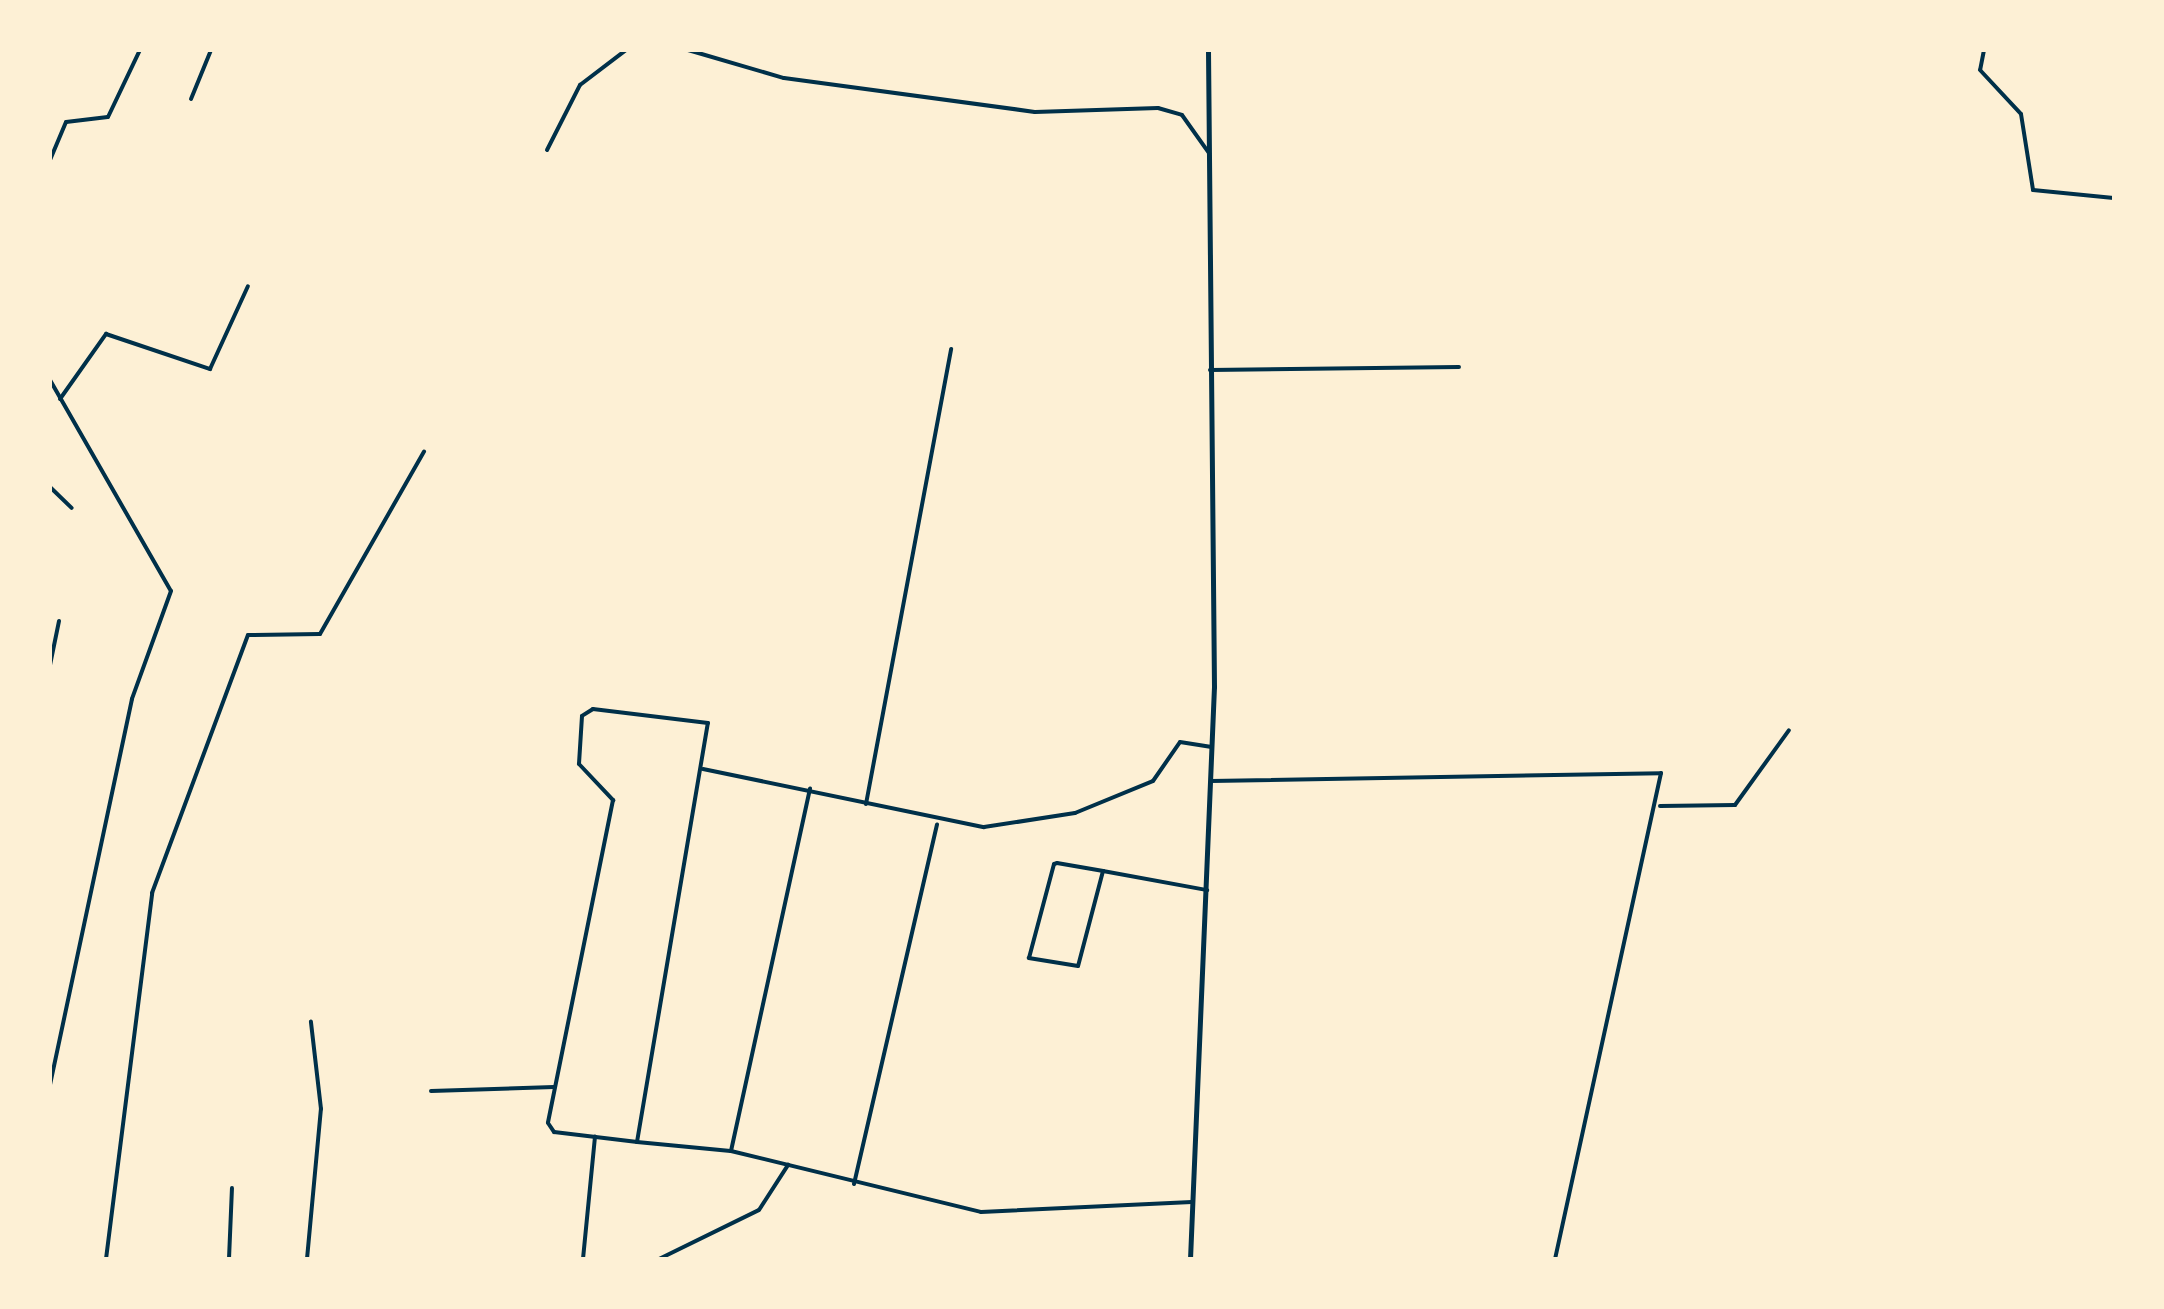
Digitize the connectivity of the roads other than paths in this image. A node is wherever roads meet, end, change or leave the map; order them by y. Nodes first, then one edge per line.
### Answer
1 (140, 50) edge
2 (211, 50) edge
3 (626, 50) edge
4 (688, 50) edge
5 (1208, 50) edge
6 (1984, 50) edge
7 (192, 99) dead end
8 (547, 150) dead end
9 (1209, 153) junction
10 (50, 160) edge
11 (2114, 198) edge
12 (248, 286) dead end
13 (952, 348) dead end
14 (1459, 367) dead end
15 (1210, 370) junction
16 (50, 380) edge
17 (60, 400) junction
18 (424, 452) dead end
19 (50, 486) edge
20 (72, 508) dead end
21 (58, 621) dead end
22 (50, 665) edge
23 (1789, 730) dead end
24 (1212, 747) junction
25 (701, 768) junction
26 (1211, 781) junction
27 (810, 789) junction
28 (866, 804) junction
29 (1660, 806) junction
30 (938, 822) junction
31 (1103, 871) junction
32 (1207, 890) junction
33 (311, 1022) dead end
34 (50, 1084) edge
35 (554, 1087) junction
36 (431, 1091) dead end
37 (595, 1137) junction
38 (637, 1142) junction
39 (731, 1151) junction
40 (788, 1165) junction
41 (854, 1184) junction
42 (232, 1188) dead end
43 (1192, 1202) junction
44 (106, 1259) edge
45 (229, 1259) edge
46 (307, 1259) edge
47 (584, 1259) edge
48 (659, 1259) edge
49 (1190, 1259) edge
50 (1555, 1259) edge

1 - 10 street
2 - 7 street
3 - 8 street
4 - 9 street
5 - 9 street
6 - 11 street
9 - 15 street
12 - 17 street
13 - 28 street
14 - 15 street
15 - 24 street
16 - 17 street
17 - 34 street
18 - 44 street
19 - 20 street
21 - 22 street
23 - 29 street
24 - 26 street
24 - 30 street
25 - 27 street
25 - 35 street
25 - 38 street
26 - 29 street
26 - 32 street
27 - 28 street
27 - 39 street
28 - 30 street
29 - 50 street
30 - 41 street
31 - 31 street
31 - 32 street
32 - 43 street
33 - 46 street
35 - 36 street
35 - 37 street
37 - 38 street
37 - 47 street
38 - 39 street
39 - 40 street
40 - 41 street
40 - 48 street
41 - 43 street
42 - 45 street
43 - 49 street

